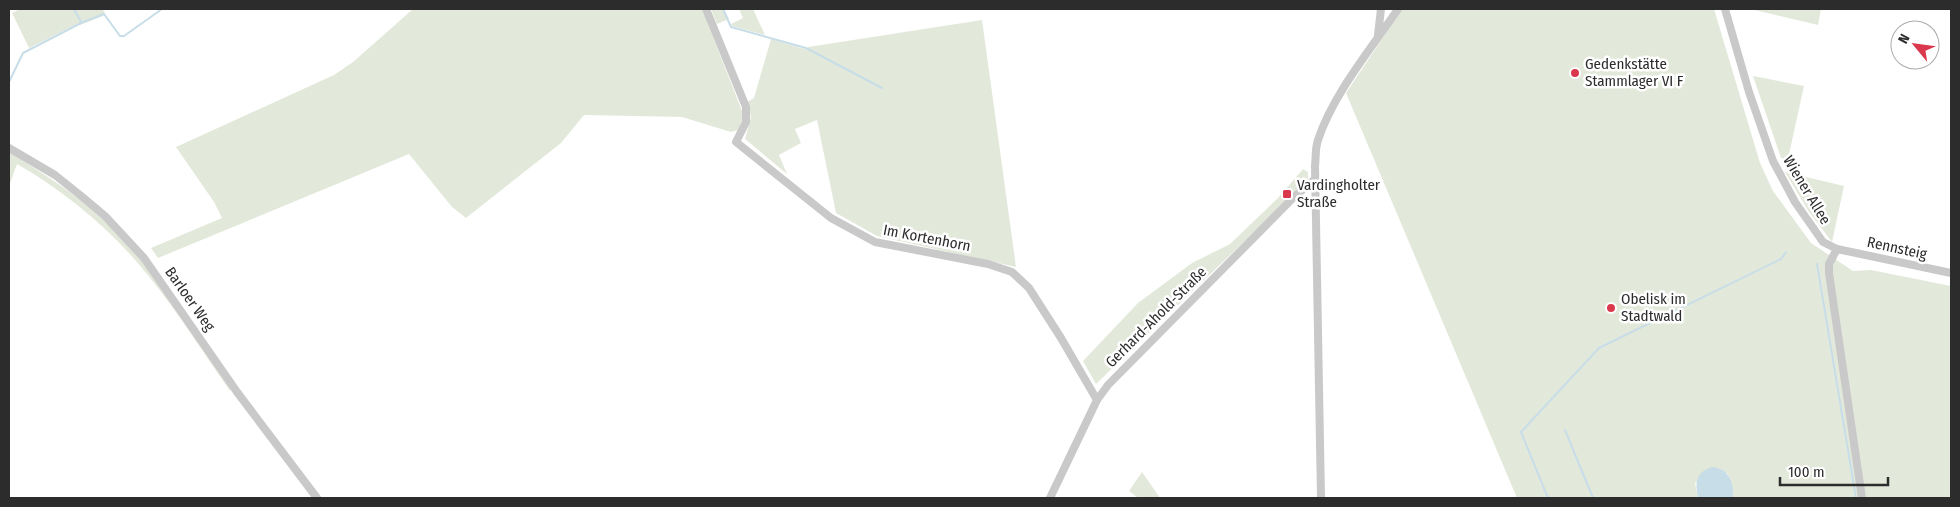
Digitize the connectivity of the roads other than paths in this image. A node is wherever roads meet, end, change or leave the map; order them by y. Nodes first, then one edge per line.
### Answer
1 (706, 9) edge
2 (1724, 9) edge
3 (1381, 10) edge
4 (1395, 12) edge
5 (1378, 40) junction
6 (9, 148) edge
7 (1315, 179) junction
8 (1838, 249) junction
9 (1951, 274) edge
10 (1097, 400) junction
11 (317, 498) edge
12 (1050, 498) edge
13 (1320, 498) edge
14 (1862, 498) edge

1 - 10 street, Im Kortenhorn
2 - 8 street, Wiener Allee
3 - 4 street
3 - 5 street
4 - 5 street
5 - 7 street
6 - 11 street, Barloer Weg
7 - 10 street, Gerhard-Ahold-Straße
7 - 13 street
8 - 9 street, Rennsteig
8 - 14 street
10 - 12 street, Gerhard-Ahold-Straße

